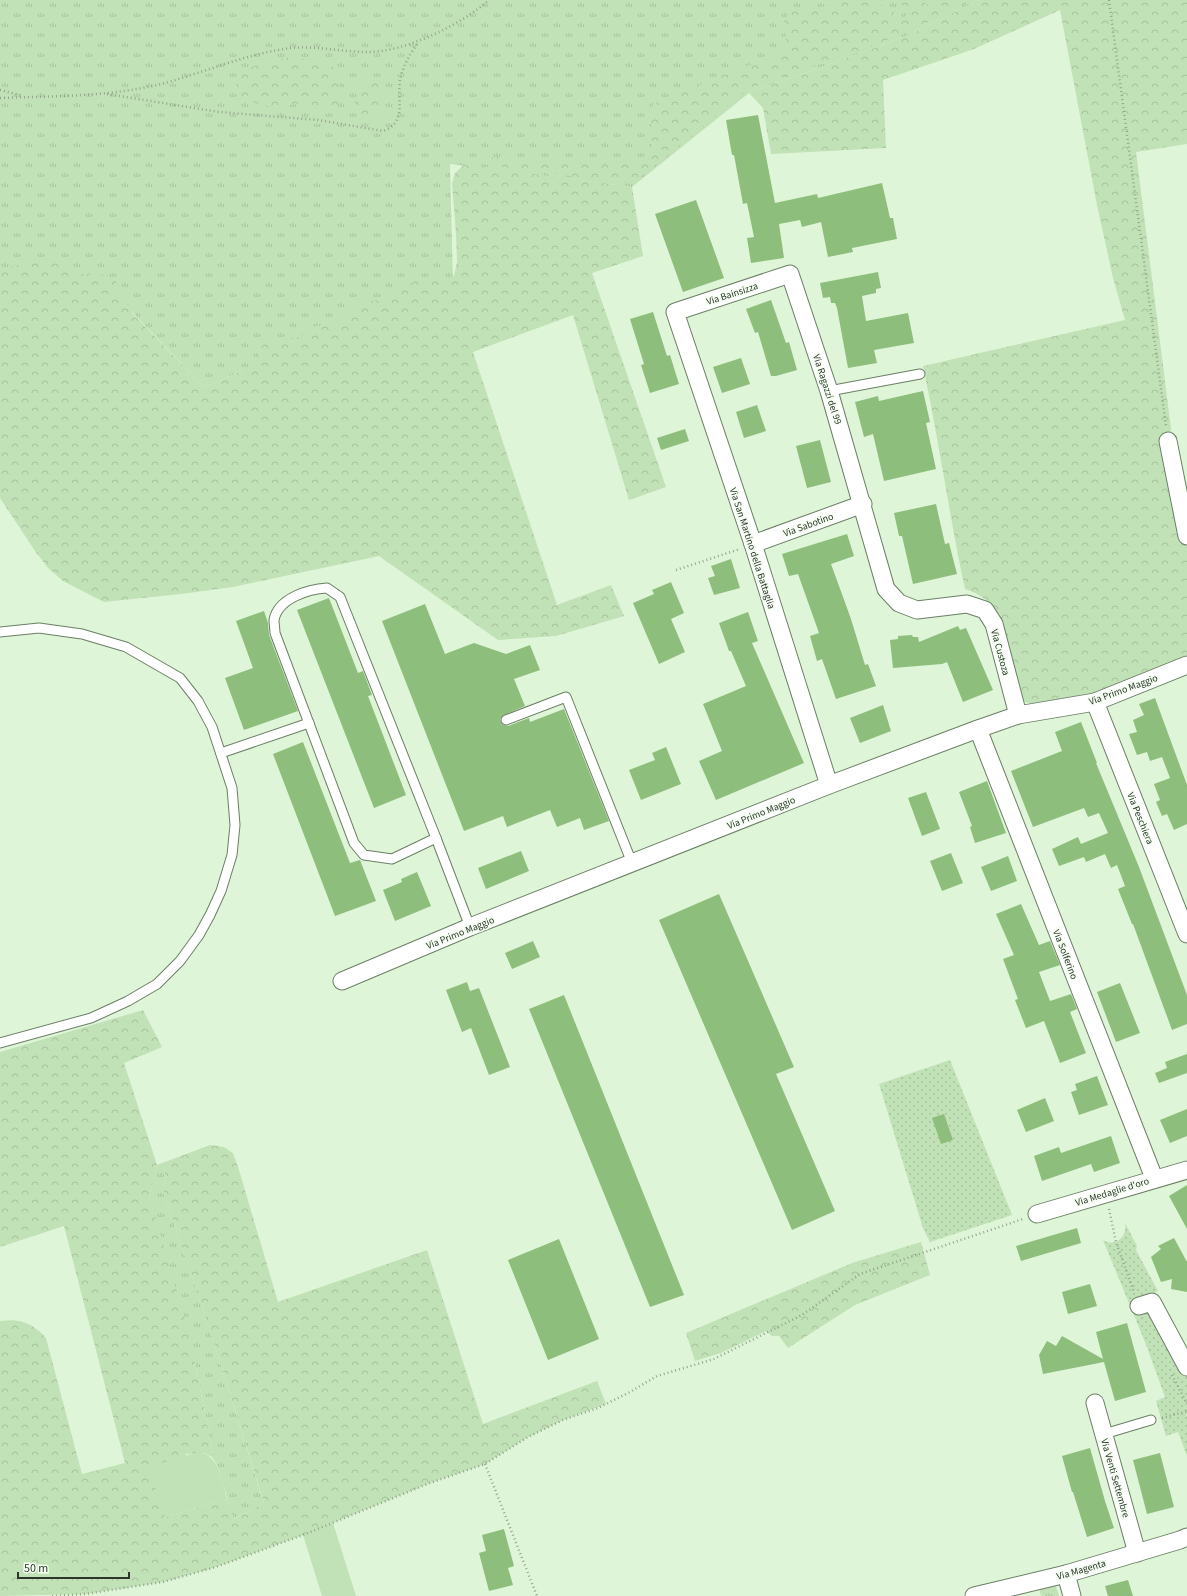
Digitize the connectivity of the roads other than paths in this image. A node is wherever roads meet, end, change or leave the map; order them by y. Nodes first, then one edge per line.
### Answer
1 (790, 274) joint
2 (675, 312) joint
3 (920, 374) dead end
4 (829, 391) junction
5 (1168, 441) road end
6 (863, 504) junction
7 (1187, 536) edge
8 (753, 544) junction
9 (967, 604) joint
10 (0, 632) edge
11 (1187, 665) edge
12 (1095, 702) junction
13 (1018, 715) junction
14 (506, 720) dead end
15 (309, 724) junction
16 (978, 729) junction
17 (221, 753) junction
18 (829, 785) junction
19 (436, 838) junction
20 (632, 863) junction
21 (470, 927) junction
22 (1187, 934) edge
23 (342, 981) dead end
24 (0, 1043) edge
25 (1187, 1170) edge
26 (1154, 1178) junction
27 (1037, 1214) road end
28 (1139, 1306) dead end
29 (1187, 1367) edge
30 (1095, 1403) dead end
31 (1151, 1420) road end
32 (1104, 1434) junction
33 (1187, 1537) edge
34 (1137, 1553) junction
35 (1066, 1574) junction
36 (974, 1596) edge
37 (1072, 1596) edge

1 - 2 street, Via Bainsizza
1 - 4 street, Via Ragazzi del 99
2 - 8 street, Via San Martino della Battaglia
3 - 4 lane
4 - 6 street, Via Ragazzi del 99
5 - 7 street
6 - 8 street, Via Sabotino
6 - 9 street, Via Ragazzi del 99
8 - 18 street, Via San Martino della Battaglia
9 - 13 street, Via Custoza
10 - 17 lane
11 - 12 street, Via Primo Maggio
12 - 13 street, Via Primo Maggio
12 - 22 street, Via Peschiera
13 - 16 street, Via Primo Maggio
14 - 20 lane
15 - 17 lane
15 - 19 lane
15 - 19 lane
16 - 18 street, Via Primo Maggio
16 - 26 street, Via Solferino
17 - 24 lane
18 - 20 street, Via Primo Maggio
19 - 21 lane
20 - 21 street, Via Primo Maggio
21 - 23 street, Via Primo Maggio
25 - 26 street, Via Medaglie d'oro
26 - 27 street, Via Medaglie d'oro
28 - 29 street
30 - 32 street, Via Venti Settembre
31 - 32 lane
32 - 34 street, Via Venti Settembre
33 - 34 street, Via Magenta
34 - 35 street, Via Magenta
35 - 36 street, Via Magenta
35 - 37 street

